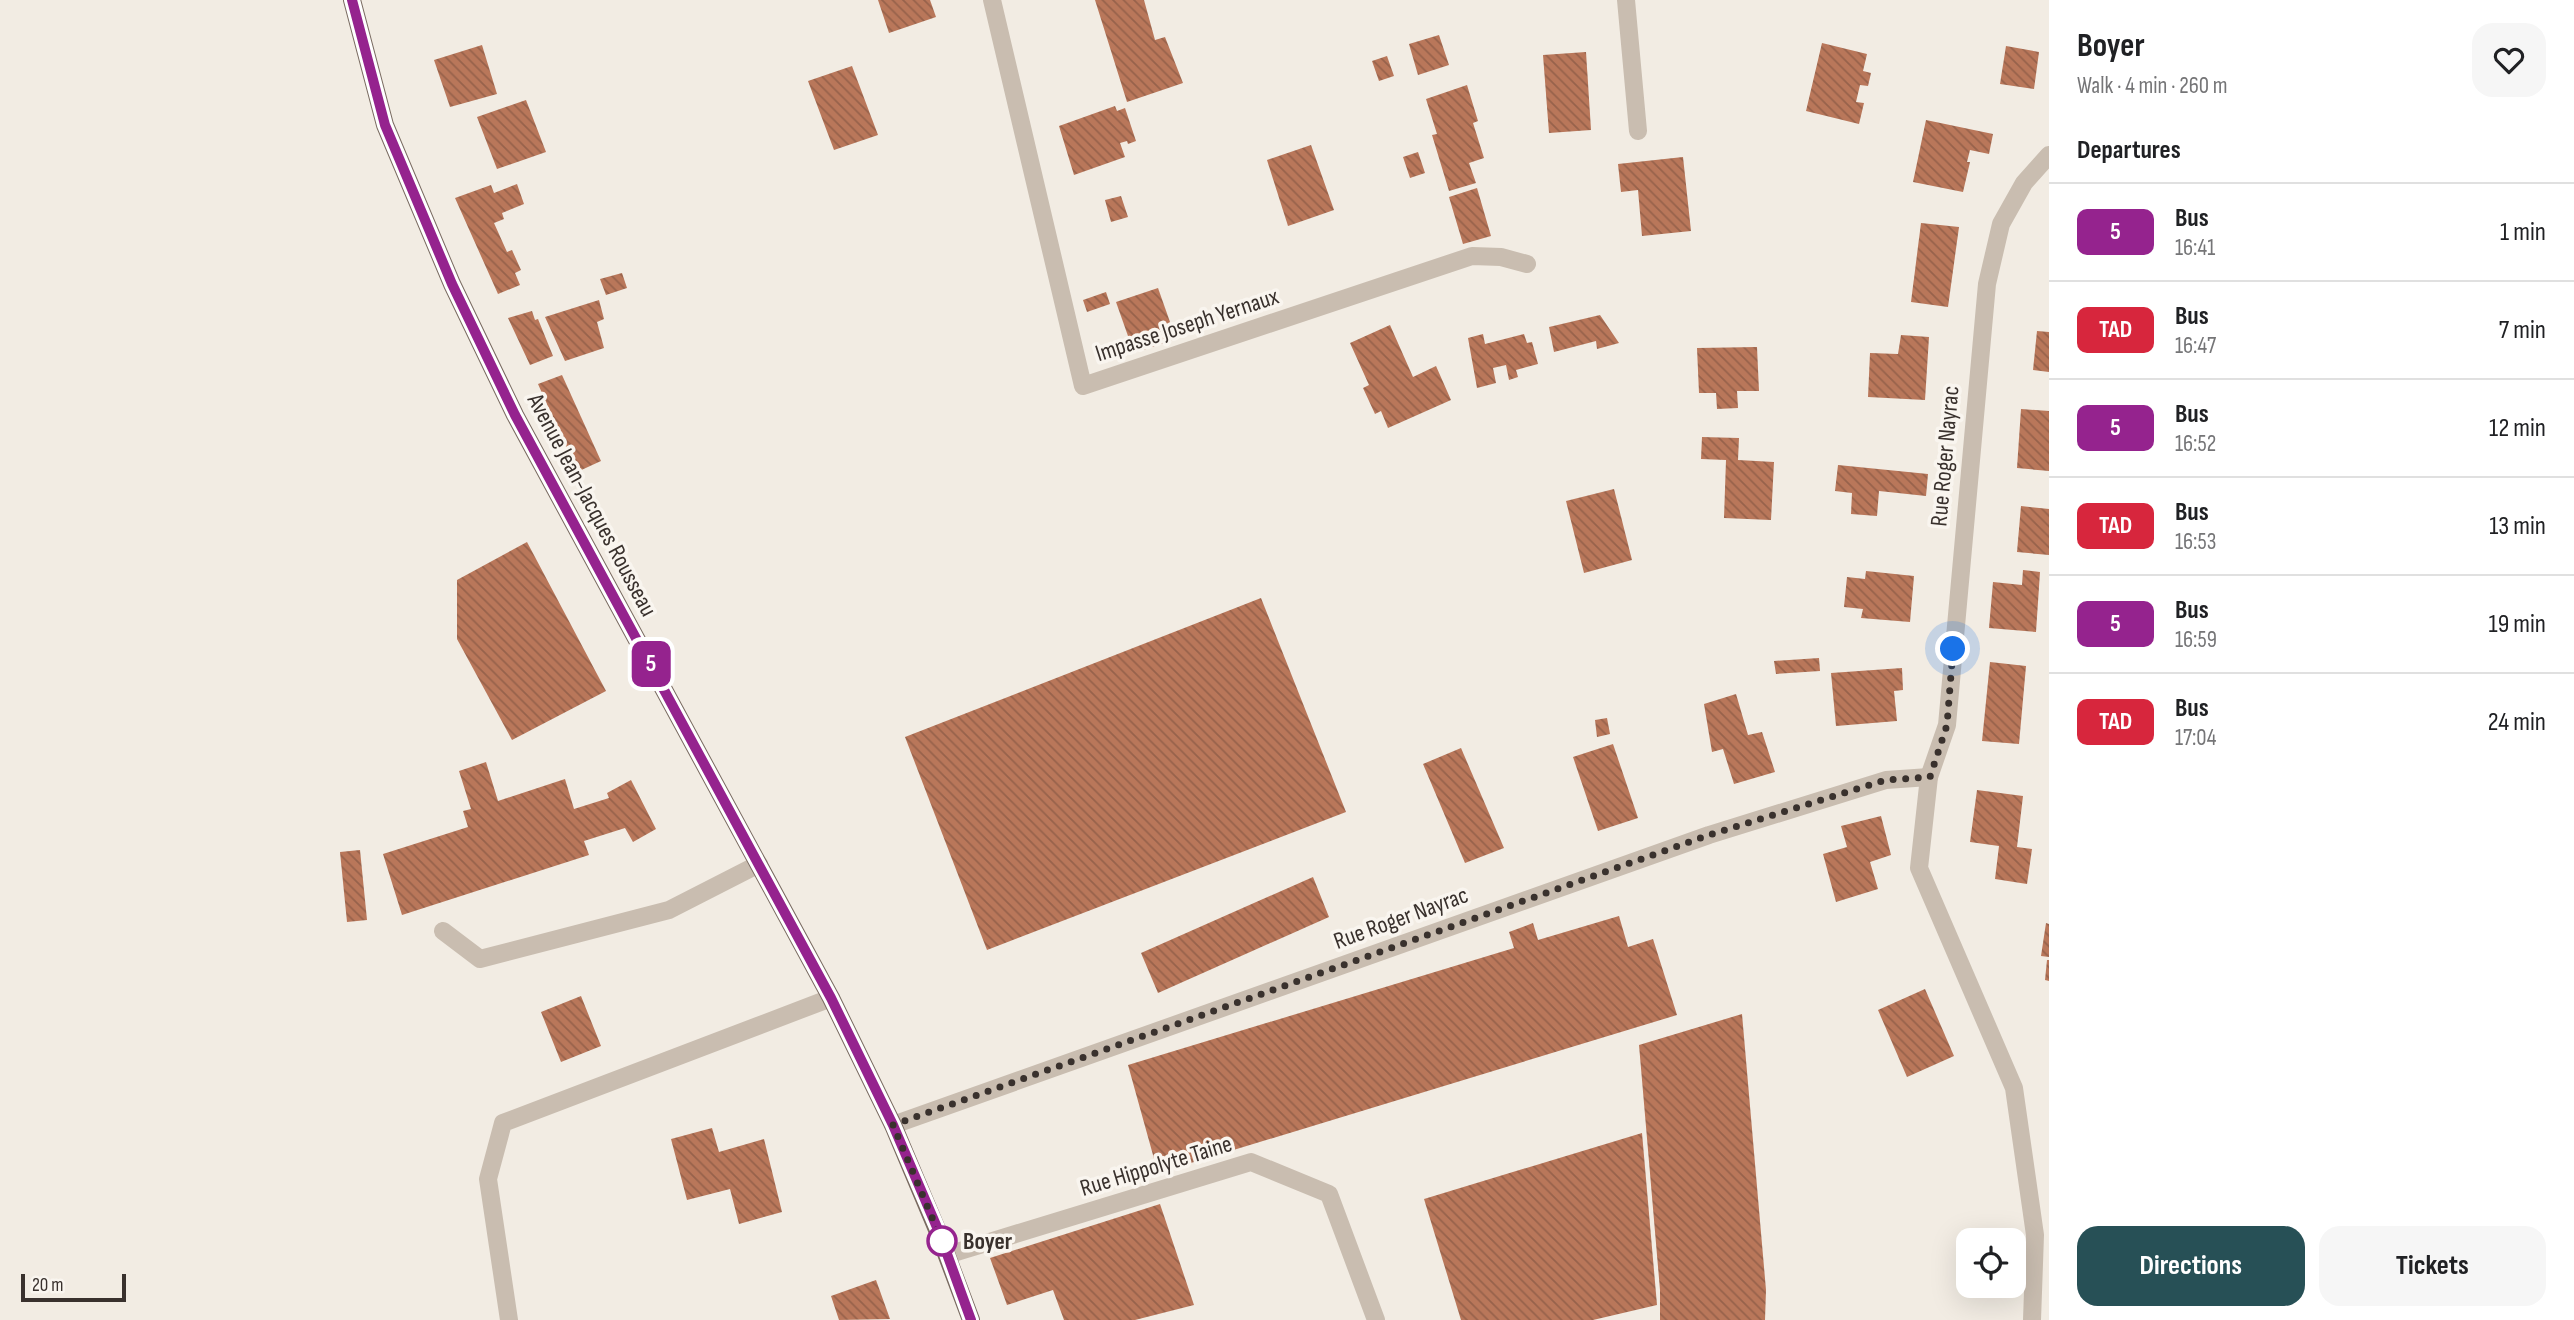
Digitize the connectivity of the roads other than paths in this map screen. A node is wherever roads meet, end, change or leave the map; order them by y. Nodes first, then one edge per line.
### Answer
1 (352, 0) edge
2 (992, 0) edge
3 (1626, 0) edge
4 (1638, 131) dead end
5 (2049, 155) edge
6 (1527, 264) dead end
7 (1930, 777) junction
8 (759, 864) junction
9 (443, 930) dead end
10 (831, 998) junction
11 (893, 1125) junction
12 (947, 1255) junction
13 (509, 1320) edge
14 (971, 1320) edge
15 (1376, 1320) edge
16 (2032, 1320) edge

1 - 8 main road, Avenue Jean-Jacques Rousseau
2 - 6 street, Impasse Joseph Yernaux
3 - 4 street
5 - 7 street, Rue Roger Nayrac
7 - 11 street, Rue Roger Nayrac
7 - 16 street, Rue Roger Nayrac
8 - 9 street
8 - 10 main road, Avenue Jean-Jacques Rousseau
10 - 11 main road, Avenue Jean-Jacques Rousseau
10 - 13 street
11 - 12 main road, Avenue Jean-Jacques Rousseau
12 - 14 main road, Avenue Jean-Jacques Rousseau
12 - 15 street, Rue Hippolyte Taine

